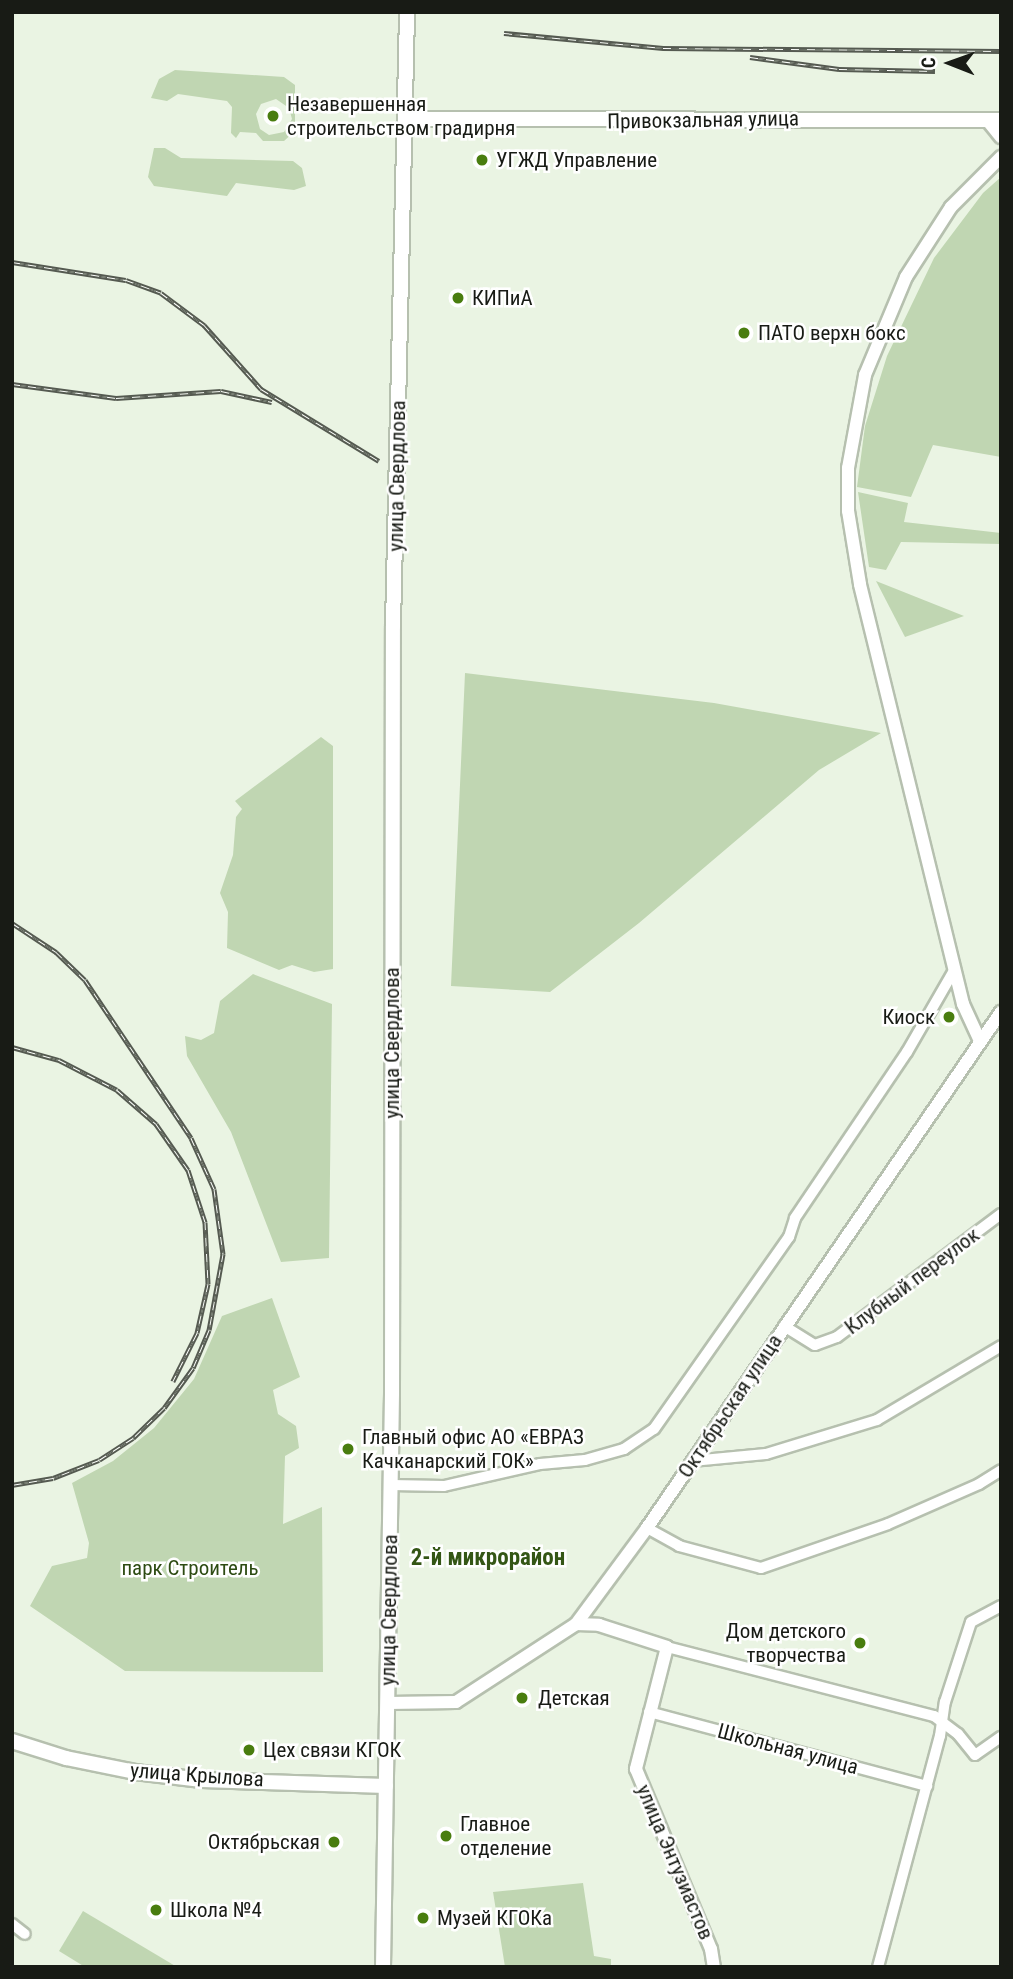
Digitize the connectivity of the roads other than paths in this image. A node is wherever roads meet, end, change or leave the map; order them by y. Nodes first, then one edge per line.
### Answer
1 (407, 12) edge
2 (405, 120) junction
3 (994, 120) edge
4 (1001, 137) edge
5 (1001, 157) edge
6 (955, 969) junction
7 (1001, 1012) edge
8 (981, 1041) junction
9 (1001, 1214) edge
10 (784, 1326) junction
11 (1001, 1346) edge
12 (692, 1461) junction
13 (1001, 1470) edge
14 (391, 1486) junction
15 (647, 1528) junction
16 (1001, 1606) edge
17 (576, 1623) junction
18 (667, 1647) junction
19 (388, 1703) junction
20 (649, 1712) junction
21 (941, 1724) junction
22 (1001, 1737) edge
23 (12, 1741) edge
24 (386, 1786) junction
25 (927, 1786) junction
26 (12, 1924) edge
27 (25, 1934) dead end
28 (383, 1967) edge
29 (714, 1967) edge
30 (878, 1967) edge

1 - 2 main road, улица Свердлова
2 - 3 main road, Привокзальная улица
2 - 14 main road, улица Свердлова
3 - 4 street
5 - 6 street
6 - 8 street
6 - 14 street
7 - 8 street, Октябрьская улица
8 - 10 street, Октябрьская улица
9 - 10 street, Клубный переулок
10 - 12 street, Октябрьская улица
11 - 12 street
12 - 15 street, Октябрьская улица
13 - 15 street
14 - 19 main road, улица Свердлова
15 - 17 street, Октябрьская улица
16 - 21 street
17 - 18 street
17 - 19 street, Октябрьская улица
18 - 20 street, улица Энтузиастов
18 - 21 street
19 - 24 main road, улица Свердлова
20 - 25 street, Школьная улица
20 - 29 street, улица Энтузиастов
21 - 22 street
21 - 25 street
23 - 24 main road, улица Крылова
24 - 28 main road, улица Свердлова
25 - 30 street
26 - 27 street

